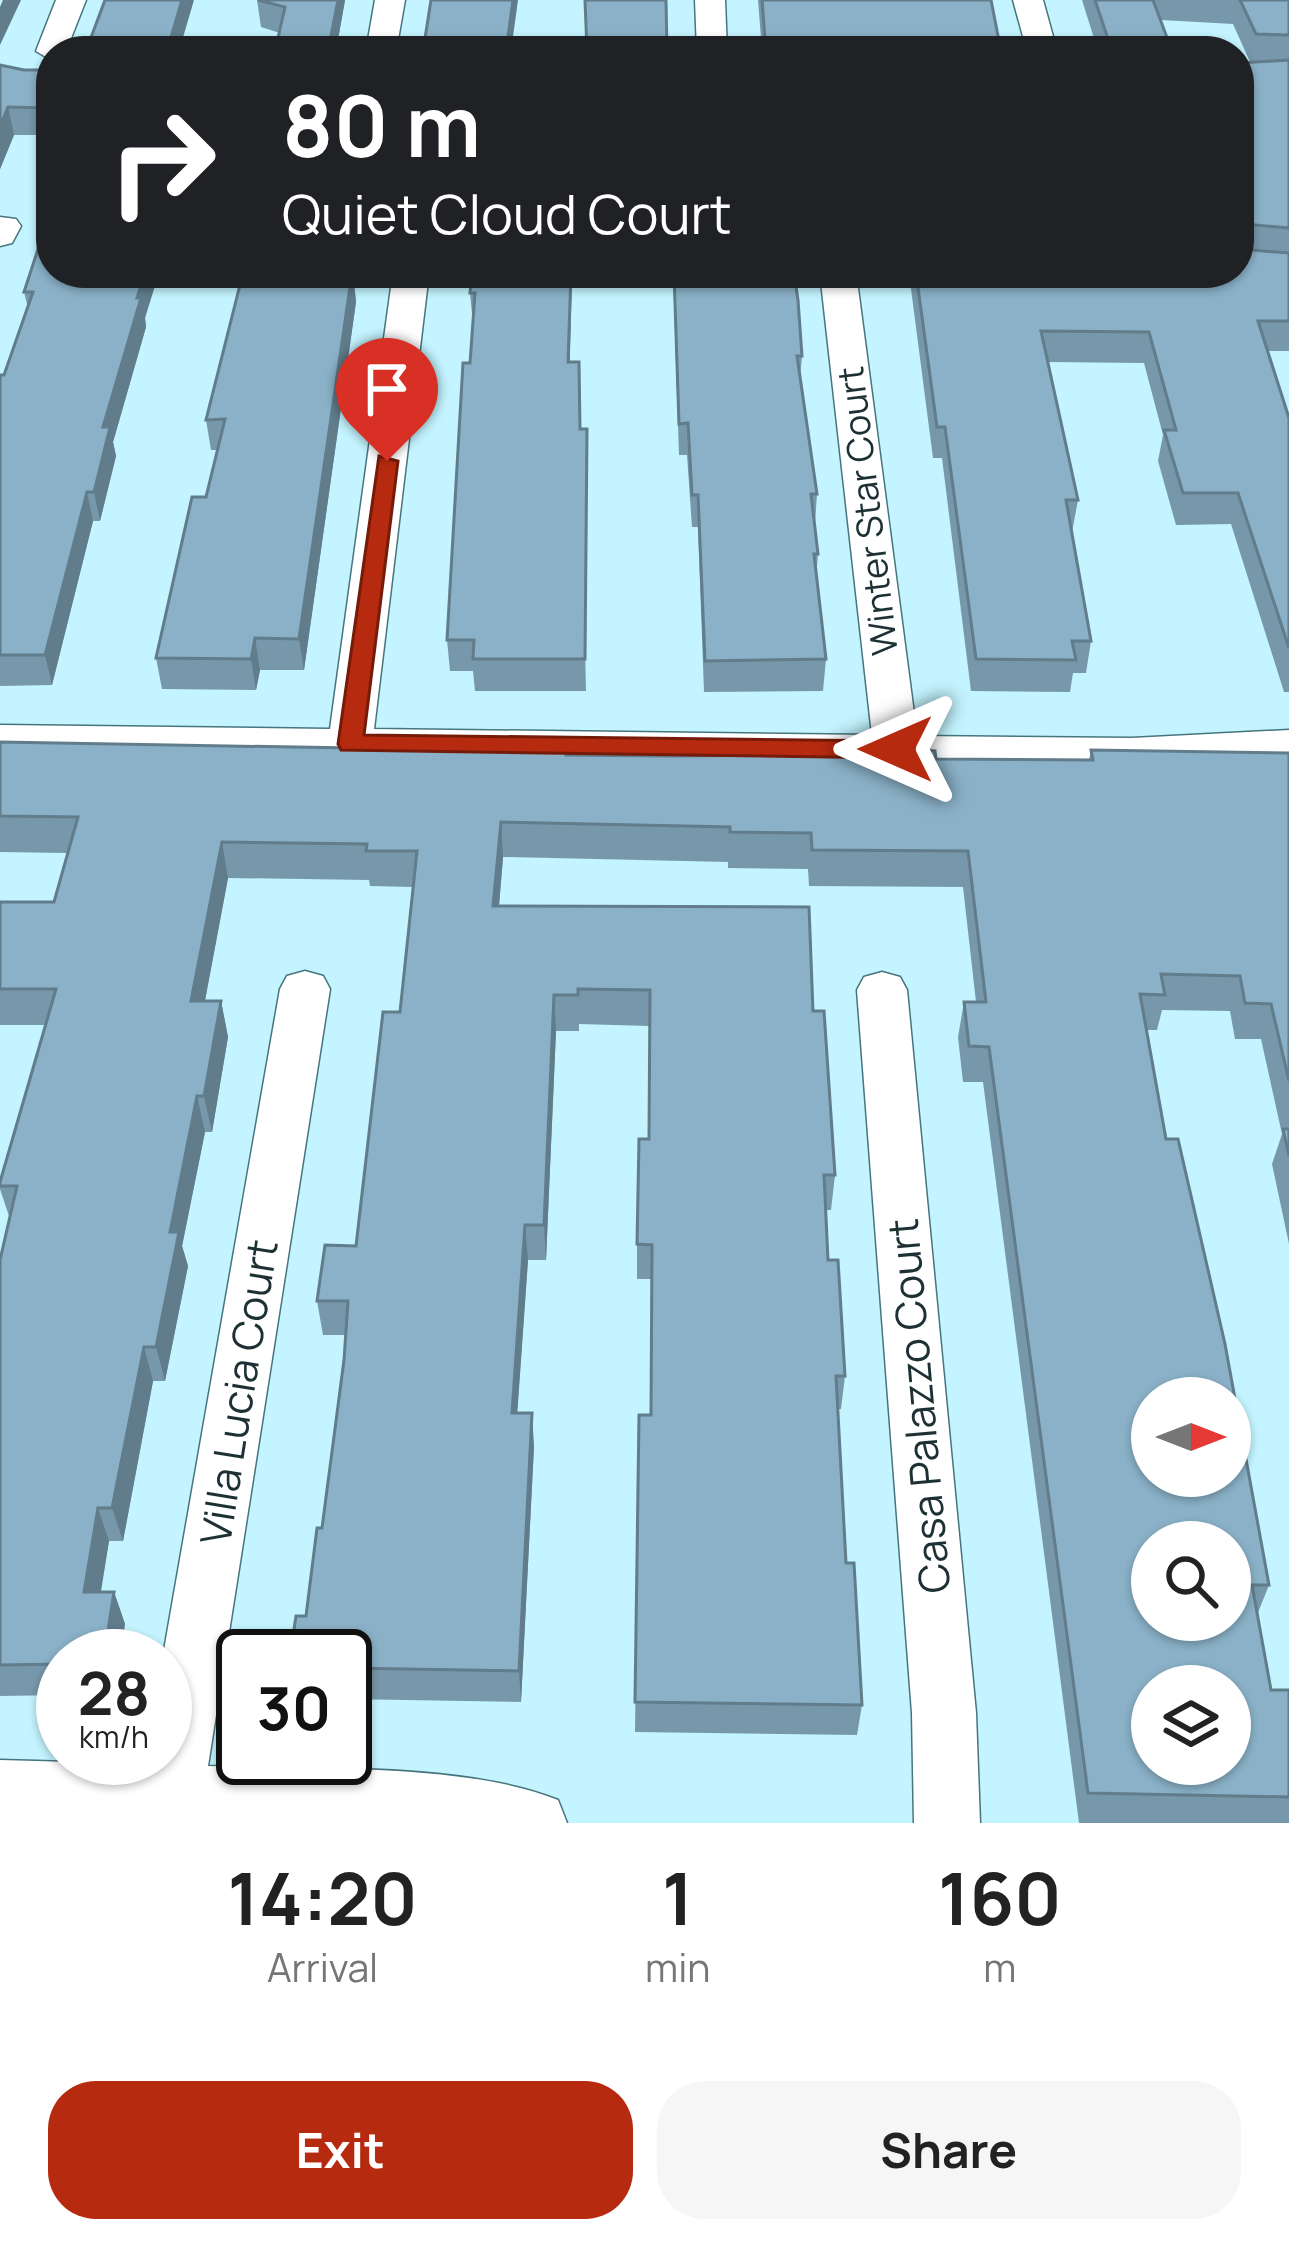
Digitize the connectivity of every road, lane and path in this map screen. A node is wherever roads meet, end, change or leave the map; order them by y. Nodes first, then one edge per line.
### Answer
1 (71, 0) edge
2 (390, 0) edge
3 (710, 0) edge
4 (1028, 0) edge
5 (59, 36) edge
6 (384, 36) edge
7 (711, 36) edge
8 (1038, 36) edge
9 (409, 288) edge
10 (840, 288) edge
11 (0, 740) edge
12 (350, 744) junction
13 (1289, 745) edge
14 (896, 749) junction
15 (305, 988) dead end
16 (882, 990) dead end
17 (0, 1793) edge
18 (171, 1796) junction
19 (534, 1823) edge
20 (947, 1823) edge

1 - 5 street
2 - 6 street
3 - 7 street
4 - 8 street
9 - 12 street
10 - 14 street, Winter Star Court
11 - 12 street
12 - 14 street
13 - 14 street
15 - 18 street, Villa Lucia Court
16 - 20 street, Casa Palazzo Court
17 - 18 street
18 - 19 street

